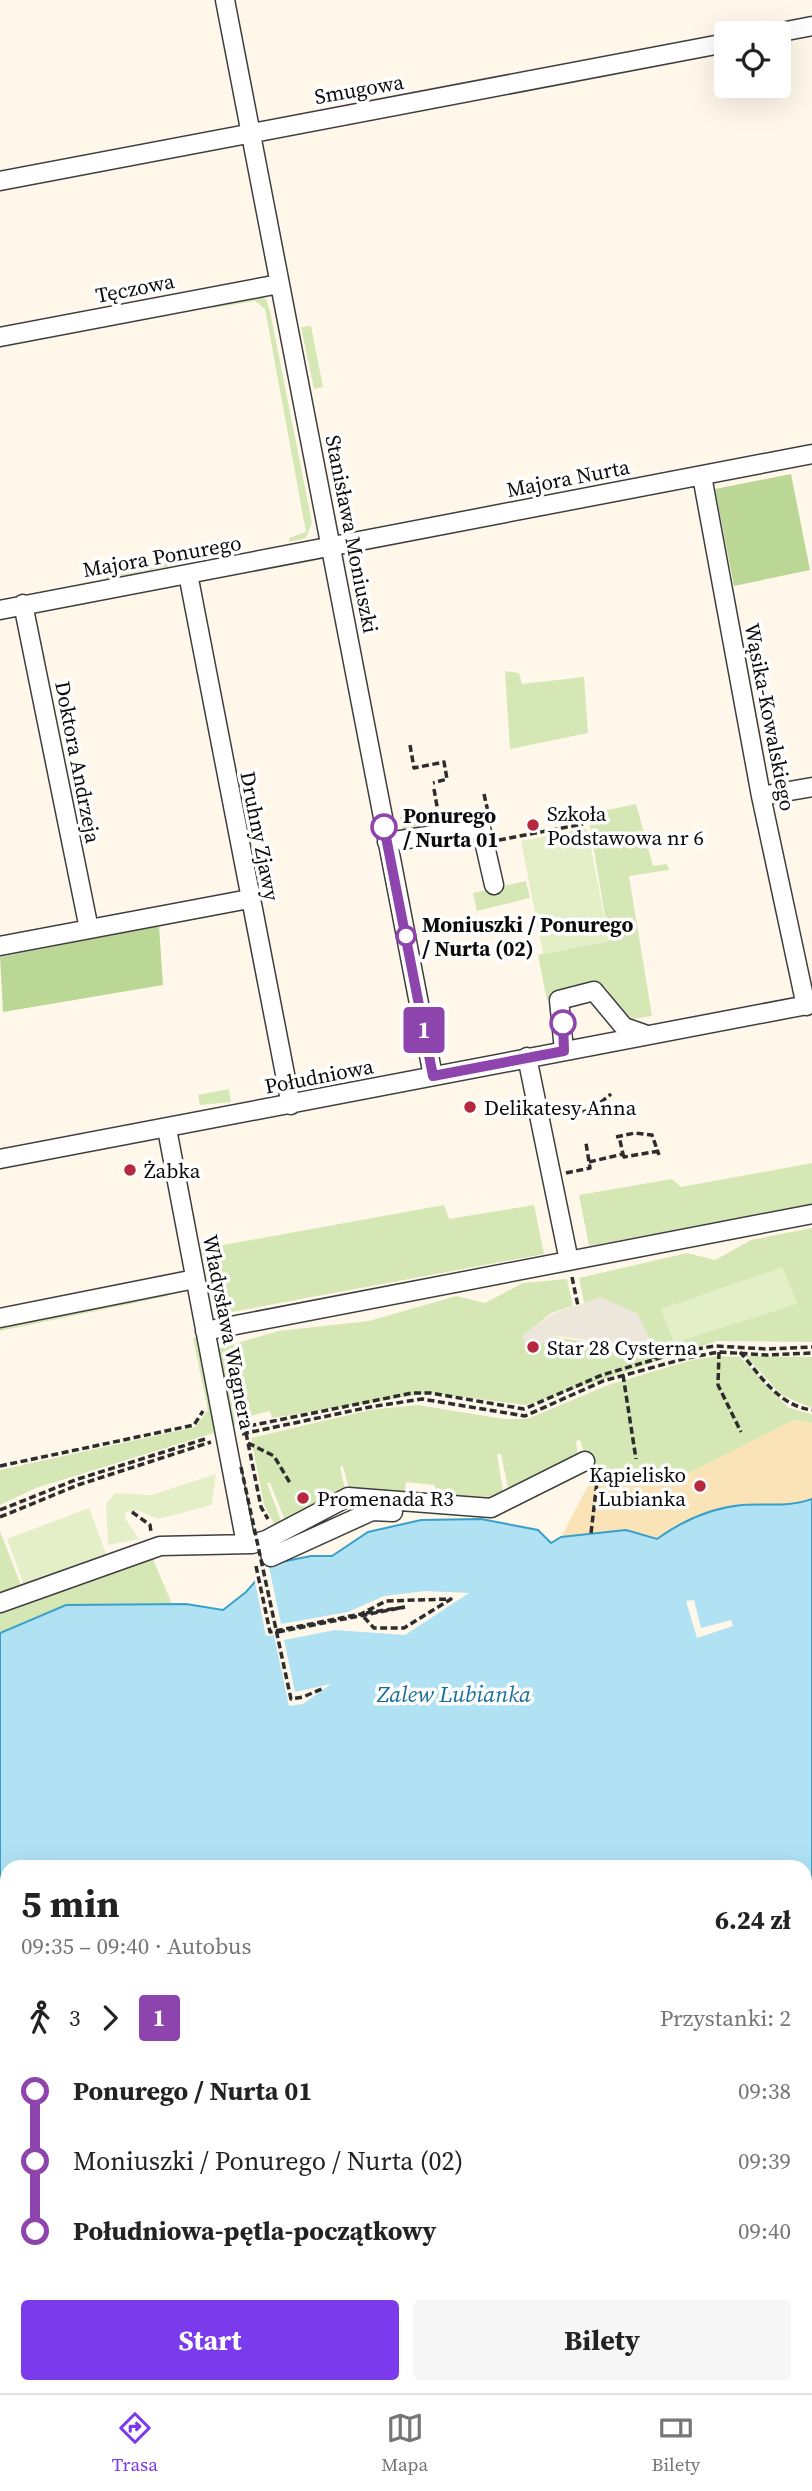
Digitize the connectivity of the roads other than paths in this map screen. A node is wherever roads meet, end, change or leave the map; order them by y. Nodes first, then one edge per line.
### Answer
1 (225, 0) edge
2 (812, 26) edge
3 (791, 30) edge
4 (714, 45) edge
5 (250, 132) junction
6 (0, 181) edge
7 (279, 284) junction
8 (0, 337) edge
9 (812, 454) edge
10 (702, 476) junction
11 (332, 547) junction
12 (188, 575) junction
13 (23, 604) junction
14 (0, 610) edge
15 (812, 787) edge
16 (761, 796) junction
17 (387, 842) junction
18 (494, 885) dead end
19 (249, 899) junction
20 (89, 929) junction
21 (0, 946) edge
22 (809, 1005) edge
23 (646, 1034) junction
24 (564, 1051) junction
25 (527, 1057) junction
26 (433, 1076) junction
27 (291, 1105) junction
28 (167, 1129) junction
29 (0, 1159) edge
30 (812, 1213) edge
31 (569, 1261) junction
32 (195, 1279) junction
33 (0, 1318) edge
34 (204, 1324) junction
35 (225, 1435) junction
36 (583, 1465) road end
37 (241, 1467) road end
38 (260, 1541) junction
39 (0, 1603) edge

1 - 5 street, Stanisława Moniuszki
2 - 3 street
4 - 5 street, Smugowa
5 - 6 street, Smugowa
5 - 7 street, Stanisława Moniuszki
7 - 8 street, Tęczowa
7 - 11 street, Stanisława Moniuszki
9 - 10 street, Majora Nurta
10 - 11 street, Majora Nurta
10 - 16 street, Wąsika-Kowalskiego
11 - 12 street, Majora Ponurego
11 - 17 street, Stanisława Moniuszki
12 - 13 street, Majora Ponurego
12 - 19 street, Druhny Zjawy
13 - 14 street, Majora Ponurego
13 - 20 street, Doktora Andrzeja
15 - 16 street
16 - 22 street, Wąsika-Kowalskiego
17 - 18 street
17 - 26 street, Stanisława Moniuszki
19 - 20 street
19 - 27 street, Druhny Zjawy
20 - 21 street
22 - 23 street, Południowa
23 - 24 street, Południowa
23 - 24 street
24 - 25 street, Południowa
25 - 26 street, Południowa
25 - 31 street
26 - 27 street, Południowa
27 - 28 street, Południowa
28 - 29 street, Południowa
28 - 32 street, Władysława Wagnera
30 - 31 street
31 - 34 street
32 - 33 street
32 - 34 street, Władysława Wagnera
34 - 35 street, Władysława Wagnera
35 - 37 street
35 - 38 street, Władysława Wagnera
36 - 38 street
38 - 39 street

